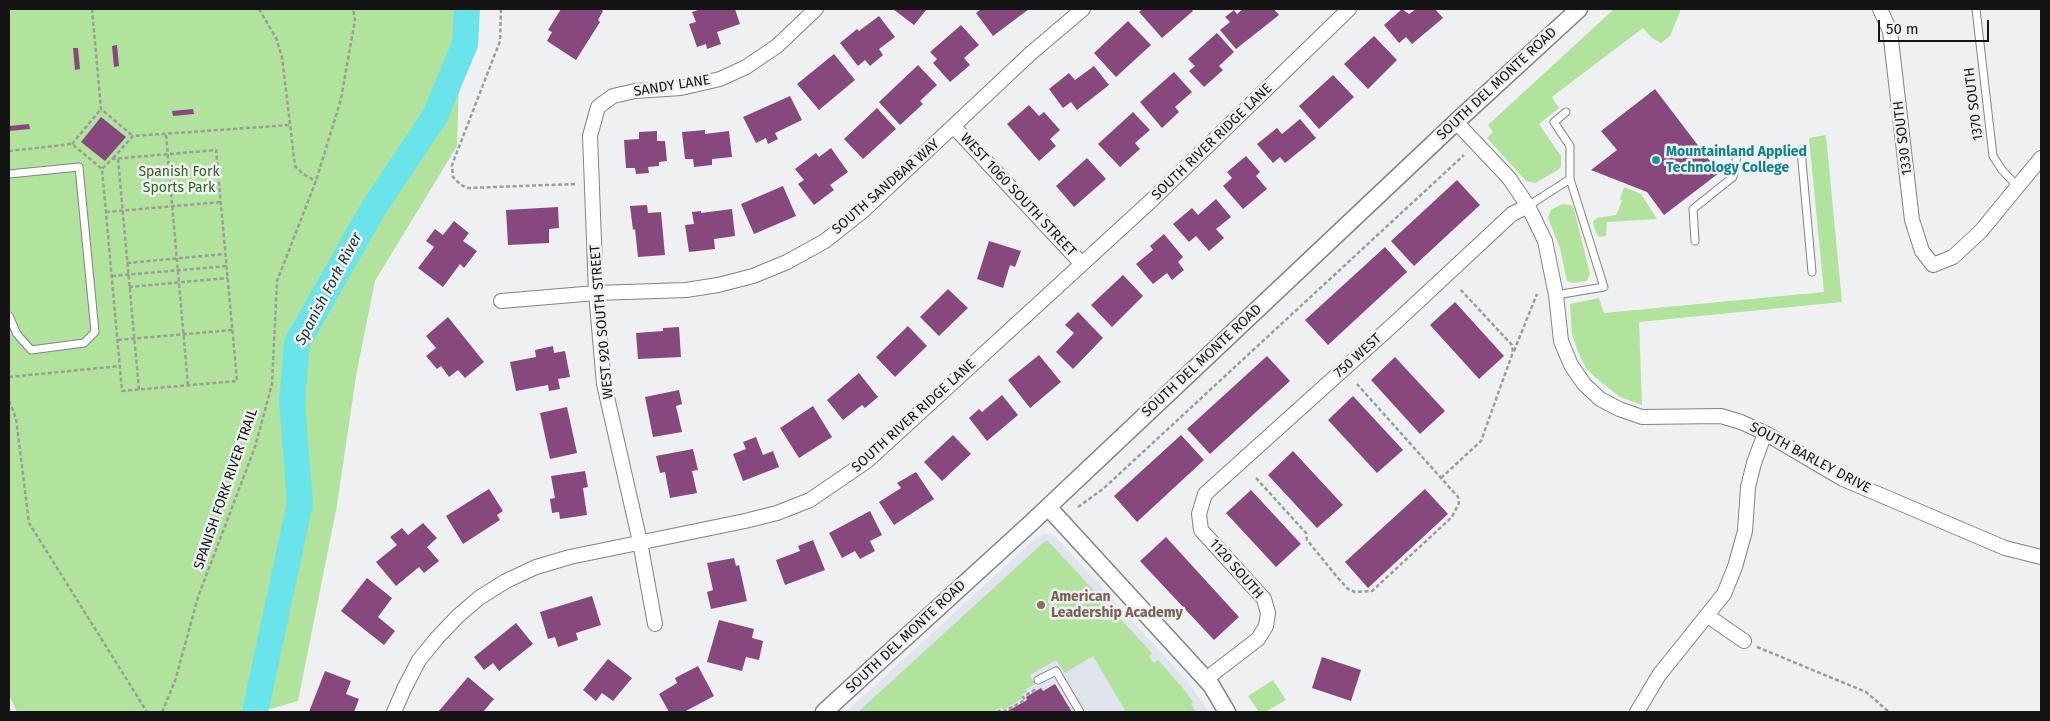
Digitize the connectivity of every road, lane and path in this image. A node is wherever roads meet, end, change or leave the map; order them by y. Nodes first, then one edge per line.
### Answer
1 (92, 9) edge
2 (259, 9) edge
3 (353, 9) edge
4 (501, 9) edge
5 (816, 9) edge
6 (1083, 9) edge
7 (1349, 9) edge
8 (1579, 9) edge
9 (1880, 9) edge
10 (1976, 9) edge
11 (598, 107) joint
12 (101, 109) junction
13 (1566, 112) dead end
14 (1456, 122) junction
15 (290, 125) junction
16 (954, 127) junction
17 (166, 135) junction
18 (133, 136) junction
19 (72, 144) junction
20 (1801, 150) dead end
21 (9, 151) edge
22 (168, 154) junction
23 (1464, 155) dead end
24 (1737, 156) dead end
25 (2041, 158) edge
26 (112, 159) junction
27 (118, 159) junction
28 (102, 168) junction
29 (9, 174) edge
30 (1570, 179) junction
31 (316, 181) junction
32 (575, 184) dead end
33 (2018, 186) junction
34 (221, 202) junction
35 (172, 206) junction
36 (1528, 206) junction
37 (123, 211) junction
38 (106, 212) junction
39 (1695, 241) dead end
40 (226, 254) junction
41 (177, 259) junction
42 (127, 263) junction
43 (1082, 263) junction
44 (227, 266) junction
45 (178, 270) junction
46 (1812, 272) dead end
47 (128, 275) junction
48 (112, 276) junction
49 (228, 278) junction
50 (179, 282) junction
51 (130, 287) junction
52 (1459, 288) dead end
53 (596, 293) junction
54 (1537, 294) dead end
55 (1556, 295) junction
56 (501, 300) dead end
57 (9, 316) edge
58 (232, 330) junction
59 (183, 334) junction
60 (134, 338) junction
61 (118, 340) junction
62 (1513, 352) junction
63 (120, 366) junction
64 (9, 377) edge
65 (1357, 384) dead end
66 (188, 386) junction
67 (139, 390) junction
68 (9, 401) edge
69 (1765, 433) junction
70 (1256, 478) dead end
71 (1441, 478) junction
72 (1048, 507) junction
73 (1078, 507) dead end
74 (1199, 514) joint
75 (640, 542) junction
76 (2041, 557) edge
77 (1708, 616) junction
78 (655, 624) dead end
79 (1744, 641) joint
80 (1206, 679) junction
81 (1040, 683) joint
82 (147, 712) edge
83 (162, 712) edge
84 (394, 712) edge
85 (824, 712) edge
86 (997, 712) edge
87 (1002, 712) edge
88 (1080, 712) edge
89 (1227, 712) edge
90 (1638, 712) edge
91 (1889, 712) edge

1 - 12 path
2 - 15 path
3 - 31 path, SPANISH FORK RIVER TRAIL
4 - 32 path
5 - 11 street, SANDY LANE
6 - 16 street, SOUTH SANDBAR WAY
7 - 43 street, SOUTH RIVER RIDGE LANE
8 - 14 street, SOUTH DEL MONTE ROAD
9 - 33 street, 1330 SOUTH
10 - 33 lane, 1370 SOUTH
11 - 53 street, WEST 920 SOUTH STREET
12 - 18 path
12 - 19 path
13 - 30 lane
14 - 36 street, SOUTH BARLEY DRIVE
14 - 72 street, SOUTH DEL MONTE ROAD
15 - 17 path
15 - 31 path
16 - 43 street, WEST 1060 SOUTH STREET
16 - 53 street, SOUTH SANDBAR WAY
17 - 18 path
17 - 22 path
18 - 26 path
19 - 21 path
19 - 28 path
20 - 46 lane
22 - 27 path
22 - 34 path
22 - 35 path
23 - 73 path
24 - 39 lane
25 - 33 street
26 - 27 path
26 - 28 path
27 - 37 path
28 - 38 path
29 - 57 lane
30 - 36 lane
30 - 55 lane
31 - 83 path, SPANISH FORK RIVER TRAIL
34 - 35 path
34 - 40 path
35 - 37 path
35 - 41 path
36 - 55 street, SOUTH BARLEY DRIVE
36 - 74 street, 750 WEST
37 - 38 path
37 - 42 path
38 - 48 path
40 - 41 path
40 - 44 path
41 - 42 path
41 - 45 path
42 - 47 path
43 - 75 street, SOUTH RIVER RIDGE LANE
44 - 45 path
44 - 49 path
45 - 47 path
45 - 50 path
47 - 48 path
47 - 51 path
48 - 61 path
49 - 50 path
49 - 58 path
50 - 51 path
50 - 59 path
51 - 60 path
52 - 62 path
53 - 56 street, SOUTH SANDBAR WAY
53 - 75 street, WEST 920 SOUTH STREET
54 - 62 path
55 - 69 street, SOUTH BARLEY DRIVE
58 - 59 path
58 - 66 path
59 - 60 path
59 - 66 path
60 - 61 path
60 - 67 path
61 - 63 path
62 - 71 path
63 - 64 path
63 - 67 path
65 - 71 path
66 - 67 path
68 - 82 path
69 - 76 street, SOUTH BARLEY DRIVE
69 - 77 street
70 - 71 path
72 - 80 street
72 - 85 street, SOUTH DEL MONTE ROAD
74 - 80 street, 1120 SOUTH
75 - 78 street, WEST 920 SOUTH STREET
75 - 84 street, SOUTH RIVER RIDGE LANE
77 - 79 street
77 - 90 street
79 - 91 path
80 - 89 street
81 - 87 path
81 - 88 lane
86 - 87 path

